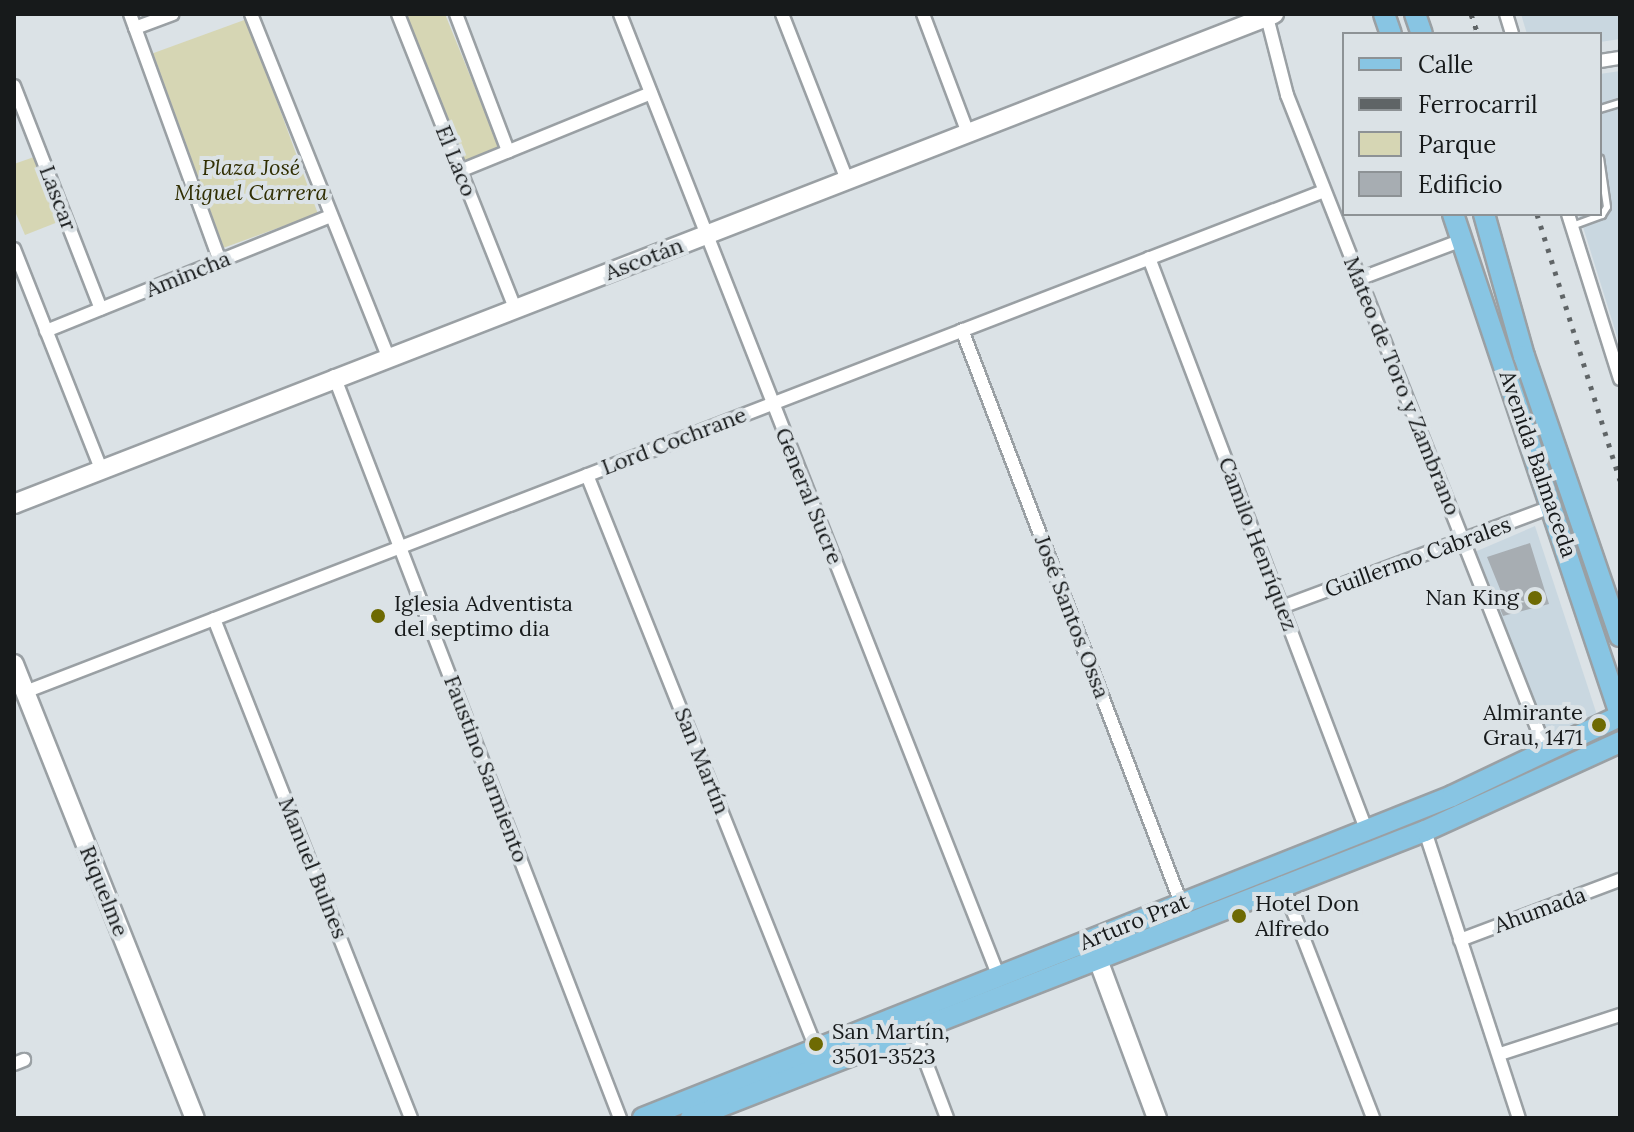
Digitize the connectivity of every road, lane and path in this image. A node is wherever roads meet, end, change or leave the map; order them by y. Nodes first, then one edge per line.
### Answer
1 (130, 14) edge
2 (173, 14) edge
3 (251, 14) edge
4 (398, 14) edge
5 (456, 14) edge
6 (620, 14) edge
7 (782, 14) edge
8 (923, 14) edge
9 (1270, 15) edge
10 (135, 28) junction
11 (14, 86) edge
12 (651, 93) junction
13 (968, 133) junction
14 (508, 151) junction
15 (460, 171) junction
16 (1602, 172) edge
17 (847, 180) junction
18 (1324, 191) junction
19 (1602, 215) edge
20 (330, 216) junction
21 (1454, 216) edge
22 (1485, 216) edge
23 (1596, 216) edge
24 (1570, 220) edge
25 (706, 234) junction
26 (1462, 240) junction
27 (14, 249) edge
28 (1149, 258) junction
29 (220, 261) junction
30 (1359, 279) junction
31 (515, 308) junction
32 (101, 309) junction
33 (962, 330) junction
34 (46, 331) junction
35 (388, 357) junction
36 (334, 376) junction
37 (1620, 379) edge
38 (773, 403) junction
39 (101, 469) junction
40 (587, 475) junction
41 (14, 504) edge
42 (1554, 506) junction
43 (1462, 540) junction
44 (400, 547) junction
45 (1282, 607) junction
46 (214, 619) junction
47 (1620, 636) edge
48 (14, 664) edge
49 (25, 692) junction
50 (1620, 715) edge
51 (1620, 742) edge
52 (1547, 753) junction
53 (1366, 829) junction
54 (1425, 831) junction
55 (1620, 880) edge
56 (1282, 883) junction
57 (1181, 903) junction
58 (1460, 940) junction
59 (1097, 957) junction
60 (999, 977) junction
61 (1620, 1015) edge
62 (914, 1031) junction
63 (816, 1048) junction
64 (1500, 1054) junction
65 (195, 1118) edge
66 (411, 1118) edge
67 (620, 1118) edge
68 (643, 1118) edge
69 (691, 1118) edge
70 (947, 1118) edge
71 (1157, 1118) edge
72 (1373, 1118) edge
73 (1519, 1118) edge

1 - 10 street
2 - 10 street
3 - 20 street
4 - 15 street, El Laco
5 - 14 street
6 - 12 street, General Sucre
7 - 17 street
8 - 13 street
9 - 13 street, Ascotán
9 - 18 street, Mateo de Toro y Zambrano
10 - 29 street
11 - 32 street, Lascar
12 - 14 street
12 - 25 street, General Sucre
13 - 17 street, Ascotán
14 - 15 street
15 - 31 street, El Laco
16 - 19 lane
17 - 25 street, Ascotán
18 - 28 street, Lord Cochrane
18 - 30 street, Mateo de Toro y Zambrano
20 - 29 street, Amincha
20 - 35 street
21 - 26 main road, Avenida Balmaceda
22 - 47 main road, Avenida Balmaceda
23 - 24 lane
24 - 37 street
25 - 31 street, Ascotán
25 - 38 street, General Sucre
26 - 30 street
26 - 42 main road, Avenida Balmaceda
27 - 34 street
28 - 33 street, Lord Cochrane
28 - 45 street, Camilo Henríquez
29 - 32 street, Amincha
30 - 43 street, Mateo de Toro y Zambrano
31 - 35 street, Ascotán
32 - 34 street, Amincha
33 - 38 street, Lord Cochrane
33 - 57 street, José Santos Ossa
34 - 39 street
35 - 36 street, Ascotán
36 - 39 street, Ascotán
36 - 44 street, Faustino Sarmiento
38 - 40 street, Lord Cochrane
38 - 60 street, General Sucre
39 - 41 street, Ascotán
40 - 44 street, Lord Cochrane
40 - 63 street, San Martín
42 - 43 street, Guillermo Cabrales
42 - 50 main road, Avenida Balmaceda
43 - 45 street, Guillermo Cabrales
43 - 52 street, Mateo de Toro y Zambrano
44 - 46 street, Lord Cochrane
44 - 67 street, Faustino Sarmiento
45 - 53 street, Camilo Henríquez
46 - 49 street, Lord Cochrane
46 - 66 street, Manuel Bulnes
48 - 49 street, Riquelme
49 - 65 street, Riquelme
50 - 52 main road, Arturo Prat
51 - 54 main road, Arturo Prat
52 - 53 main road, Arturo Prat
53 - 57 main road, Arturo Prat
54 - 56 main road, Arturo Prat
54 - 58 street
55 - 58 street, Ahumada
56 - 59 main road, Arturo Prat
56 - 72 street
57 - 60 main road, Arturo Prat
58 - 64 street
59 - 62 main road, Arturo Prat
59 - 71 street
60 - 63 main road, Arturo Prat
61 - 64 street
62 - 69 main road, Arturo Prat
62 - 70 street
63 - 68 main road, Arturo Prat
64 - 73 street

